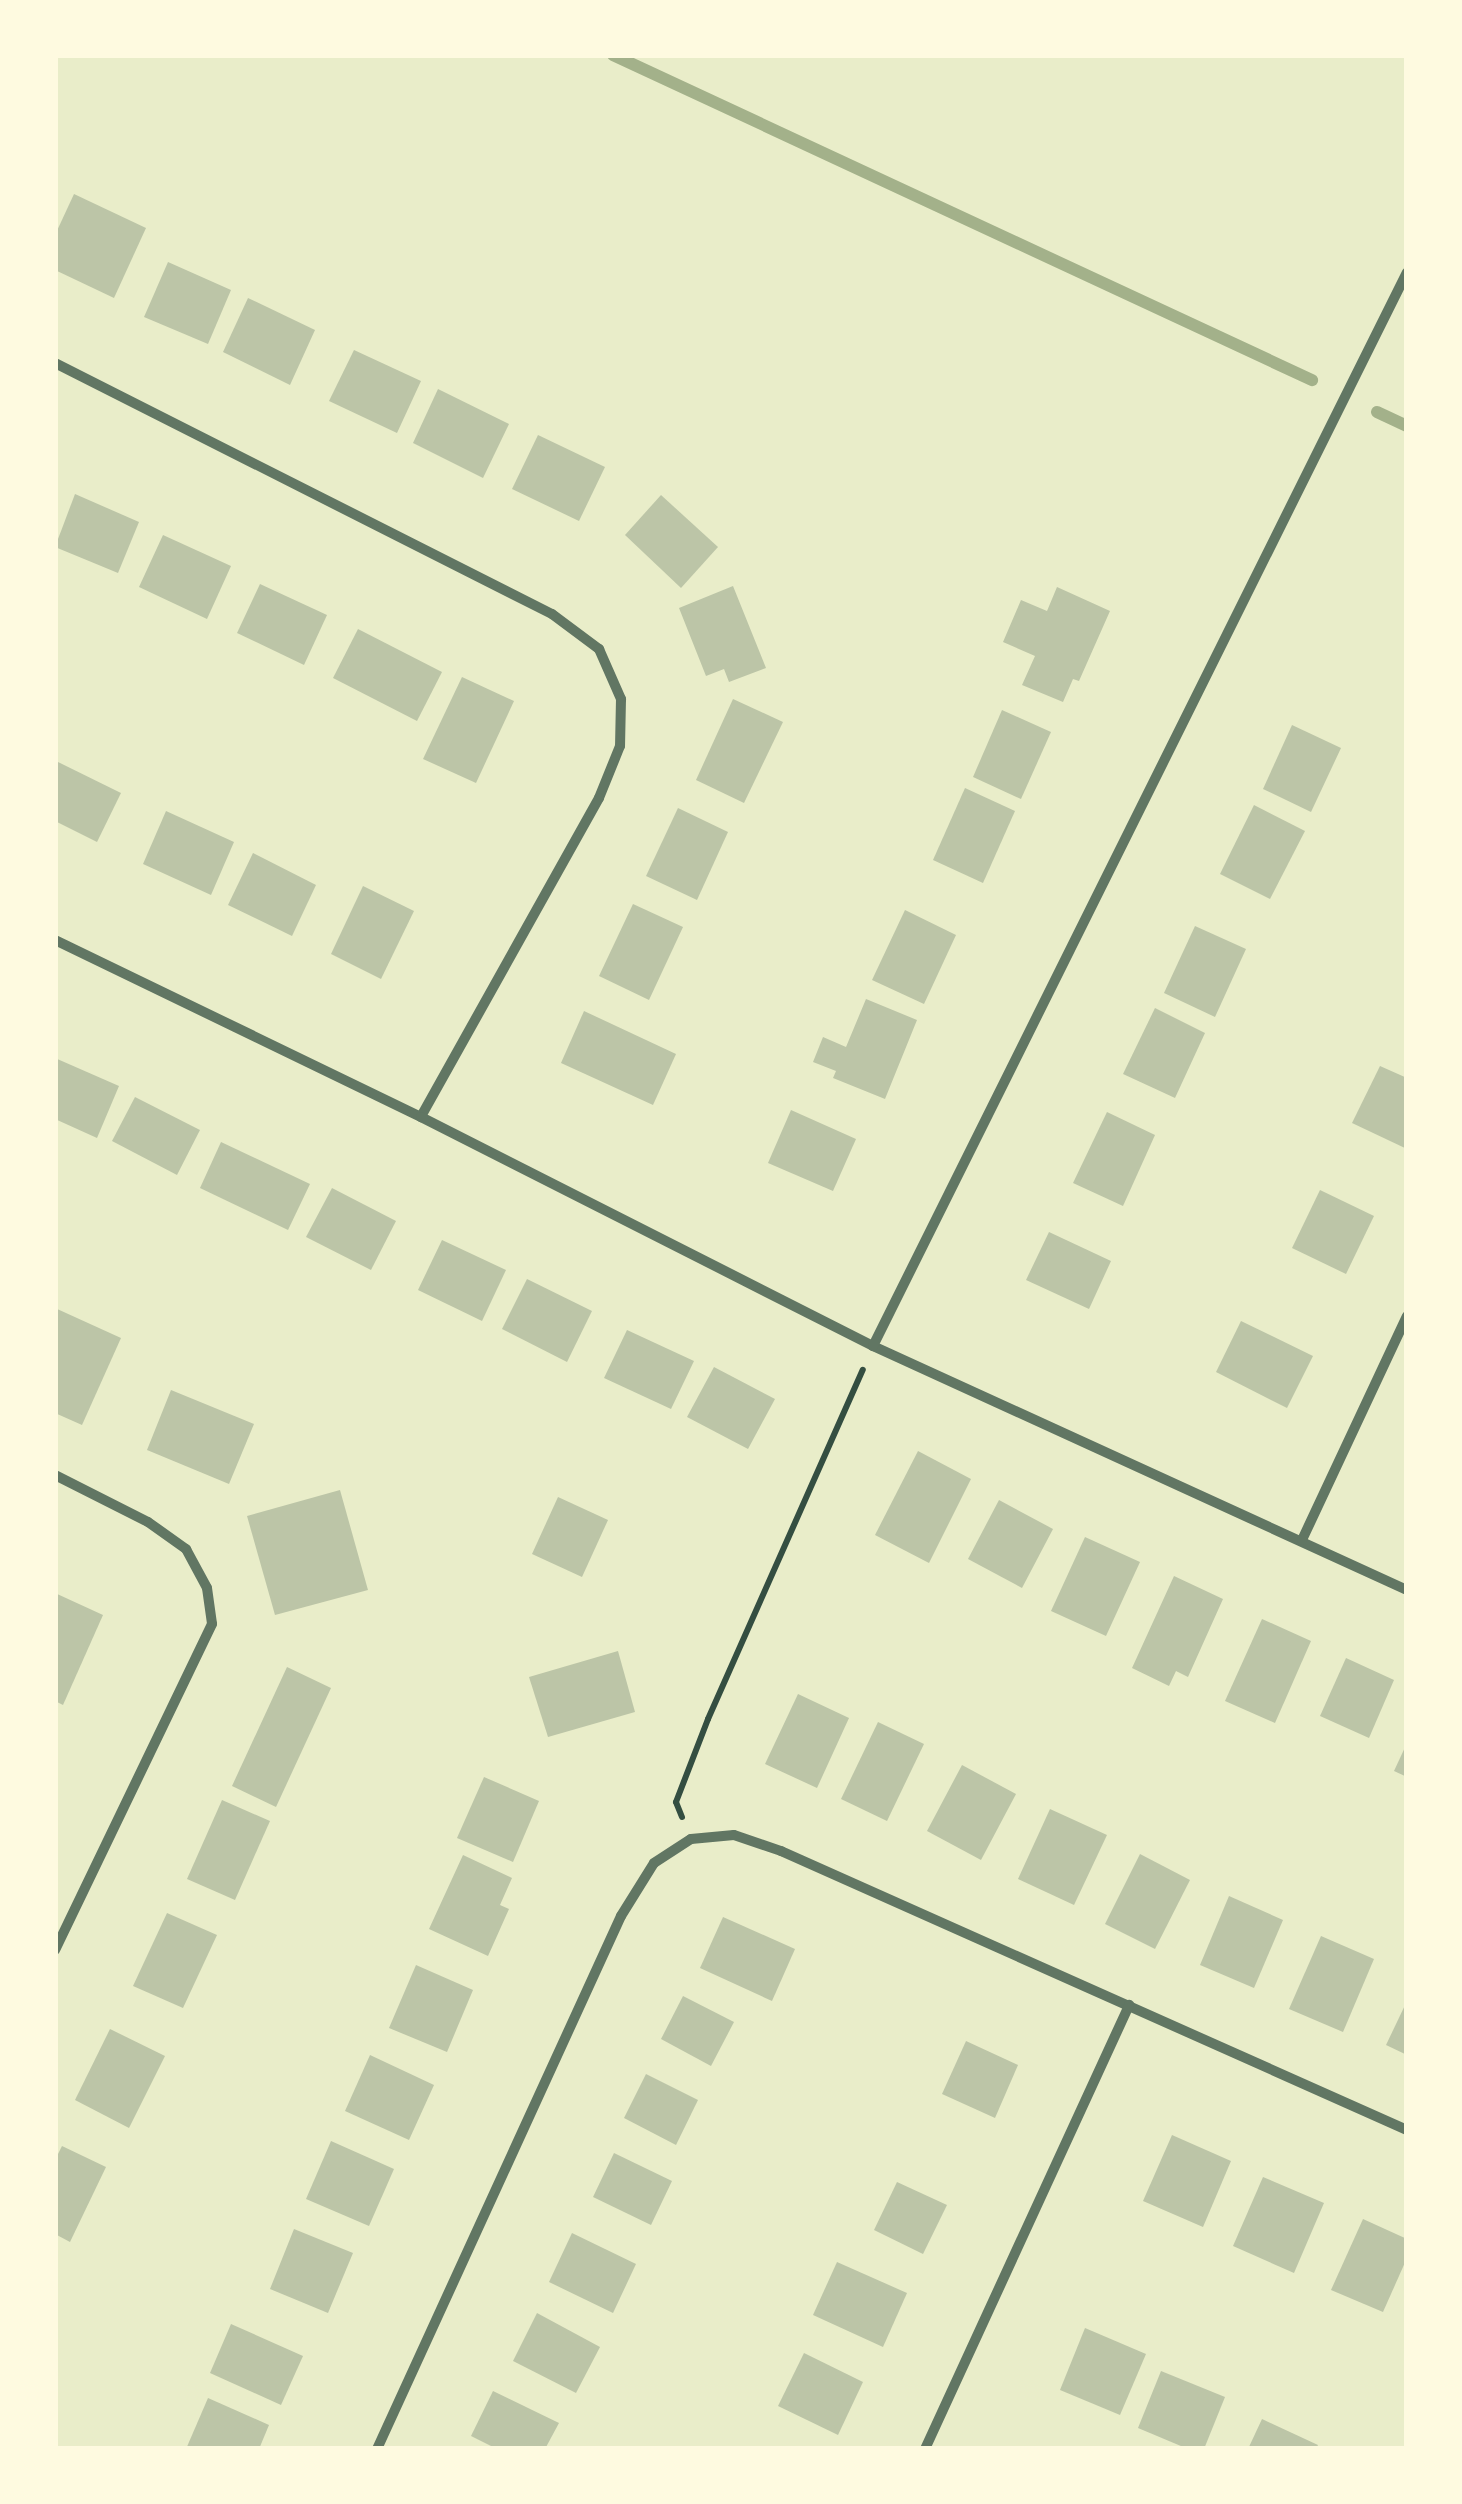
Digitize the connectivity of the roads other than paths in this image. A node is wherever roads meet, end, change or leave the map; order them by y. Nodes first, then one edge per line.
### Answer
1 (1407, 272) edge
2 (55, 362) edge
3 (55, 940) edge
4 (421, 1117) junction
5 (1407, 1316) edge
6 (873, 1346) junction
7 (55, 1475) edge
8 (1302, 1540) junction
9 (1407, 1590) edge
10 (55, 1950) edge
11 (1130, 2005) junction
12 (1407, 2130) edge
13 (930, 2448) edge
14 (377, 2449) edge

1 - 6 street
2 - 4 street
3 - 4 street
4 - 6 street
5 - 8 street
6 - 8 street
7 - 10 street
8 - 9 street
11 - 12 street
11 - 13 street
11 - 14 street

